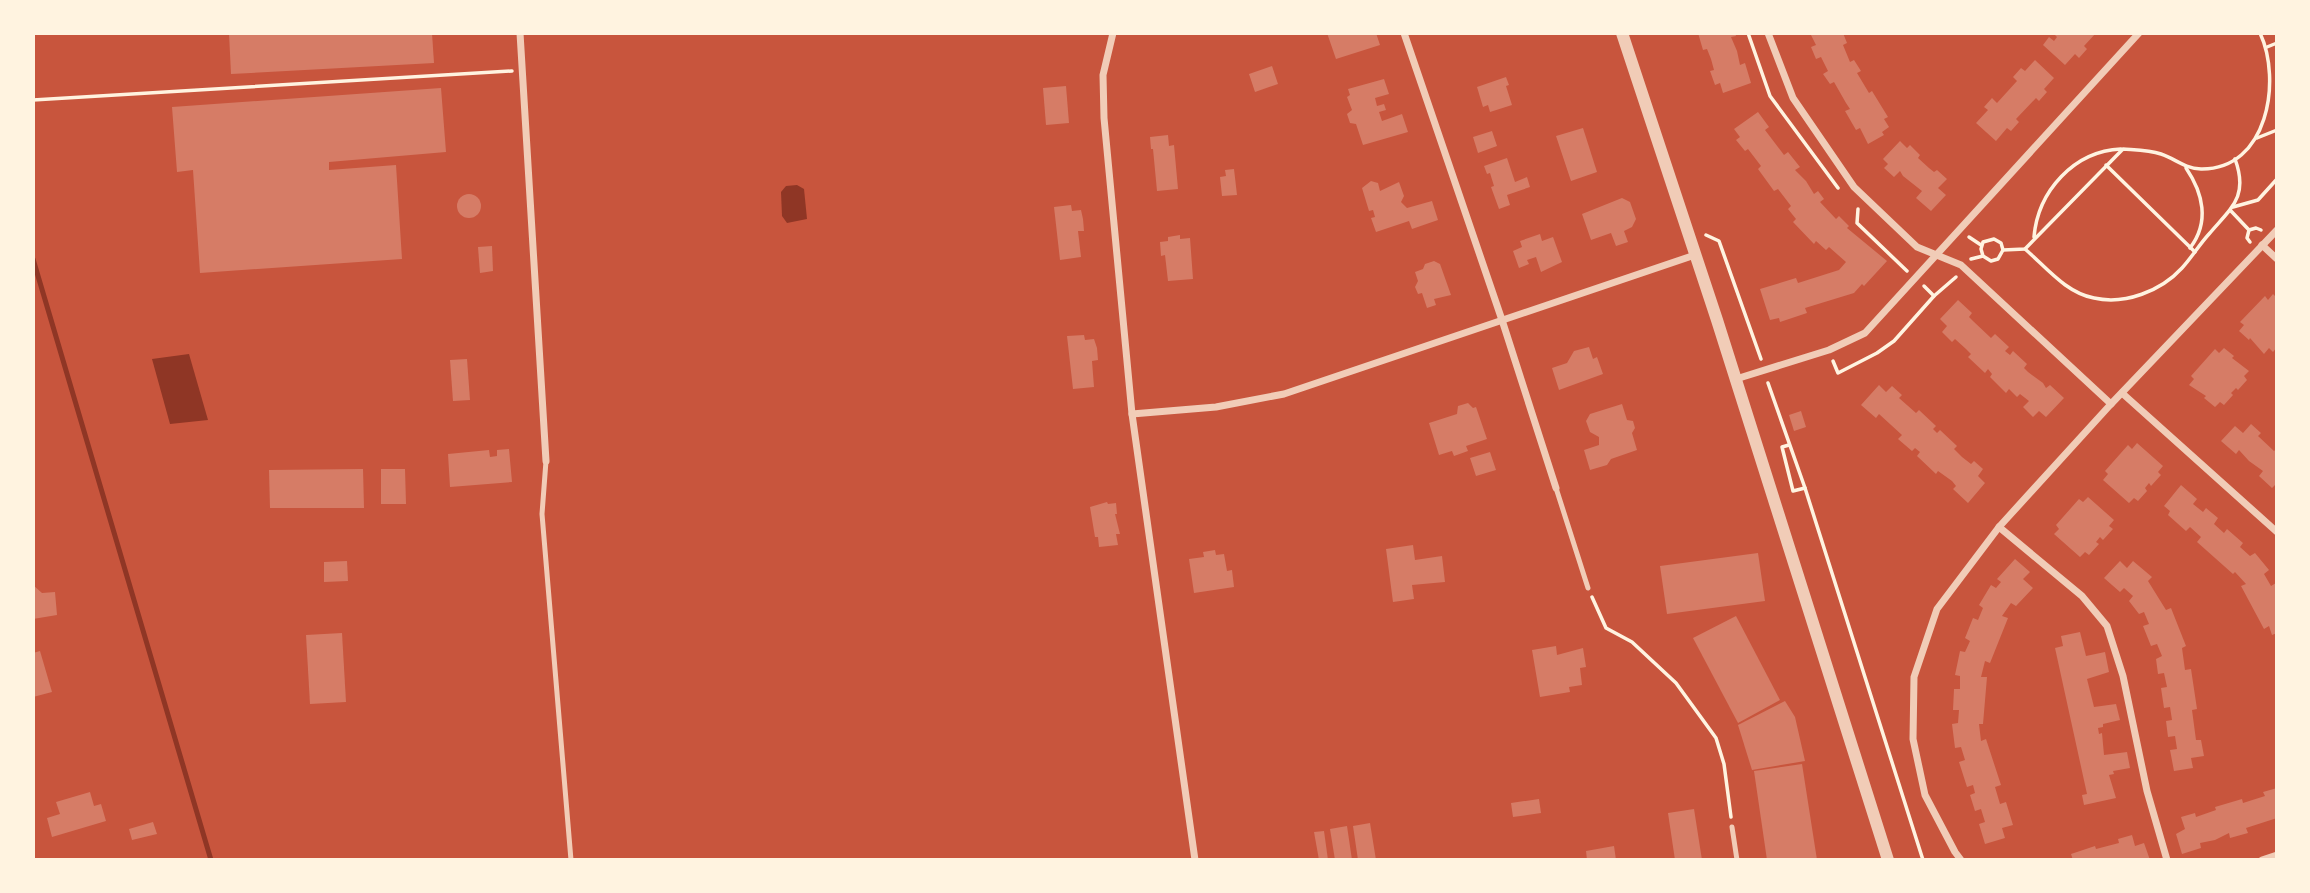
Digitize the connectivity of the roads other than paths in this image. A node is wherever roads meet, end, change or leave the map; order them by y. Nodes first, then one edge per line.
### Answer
1 (520, 33) edge
2 (1113, 33) edge
3 (1404, 33) edge
4 (1622, 33) edge
5 (1768, 33) edge
6 (2139, 33) edge
7 (2277, 230) edge
8 (2262, 245) junction
9 (1695, 255) junction
10 (1938, 256) junction
11 (2277, 258) edge
12 (1502, 320) junction
13 (1736, 379) junction
14 (2122, 393) junction
15 (2111, 404) junction
16 (1132, 414) junction
17 (546, 461) joint
18 (1556, 488) joint
19 (1999, 527) junction
20 (2277, 532) edge
21 (1588, 589) road end
22 (1732, 827) road end
23 (2277, 855) edge
24 (571, 860) edge
25 (1195, 860) edge
26 (1737, 860) edge
27 (1888, 860) edge
28 (1962, 860) edge
29 (2167, 860) edge
30 (2262, 860) edge

1 - 17 street
2 - 16 street
3 - 12 street
4 - 9 street
5 - 10 street
6 - 10 street
7 - 8 street
8 - 11 street
8 - 14 street
9 - 12 street
9 - 13 street
10 - 13 street
10 - 15 street
12 - 16 street
12 - 18 street
13 - 27 street
14 - 15 street
14 - 20 street
15 - 19 street
16 - 25 street
17 - 24 lane
18 - 21 lane
19 - 28 street
19 - 29 street
22 - 26 lane
23 - 30 street

